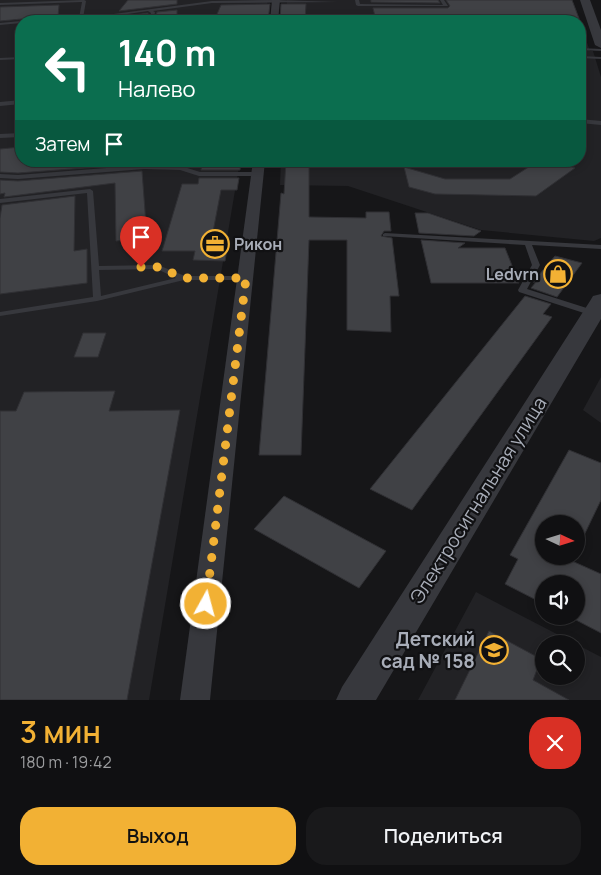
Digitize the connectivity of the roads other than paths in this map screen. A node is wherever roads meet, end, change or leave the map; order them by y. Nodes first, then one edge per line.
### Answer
1 (357, 0) edge
2 (442, 0) edge
3 (585, 0) edge
4 (276, 1) edge
5 (310, 1) edge
6 (336, 2) dead end
7 (0, 4) edge
8 (150, 10) junction
9 (81, 15) edge
10 (113, 15) edge
11 (152, 15) edge
12 (275, 15) edge
13 (15, 23) edge
14 (0, 25) edge
15 (601, 45) edge
16 (586, 49) edge
17 (601, 50) edge
18 (586, 57) edge
19 (15, 58) edge
20 (601, 58) edge
21 (0, 59) edge
22 (15, 103) edge
23 (0, 104) edge
24 (586, 122) edge
25 (601, 123) edge
26 (15, 135) edge
27 (0, 136) edge
28 (181, 168) joint
29 (258, 168) edge
30 (0, 176) edge
31 (0, 200) edge
32 (385, 235) dead end
33 (527, 242) junction
34 (601, 247) edge
35 (95, 268) junction
36 (184, 278) junction
37 (246, 278) junction
38 (97, 299) junction
39 (597, 307) edge
40 (0, 314) edge
41 (195, 700) edge
42 (355, 700) edge

1 - 2 lane
3 - 15 street
4 - 5 lane
4 - 8 lane
4 - 12 street
5 - 6 lane
7 - 9 lane
8 - 10 lane
8 - 11 lane
13 - 14 lane
16 - 17 lane
18 - 20 lane
19 - 21 lane
22 - 23 lane
24 - 25 lane
26 - 27 lane
28 - 29 lane
28 - 30 lane
29 - 37 street
31 - 35 lane
32 - 33 lane
33 - 34 lane
33 - 39 lane
35 - 36 lane
35 - 38 lane
36 - 37 lane
36 - 38 lane
37 - 41 street
38 - 40 lane
39 - 42 street, Электросигнальная улица

